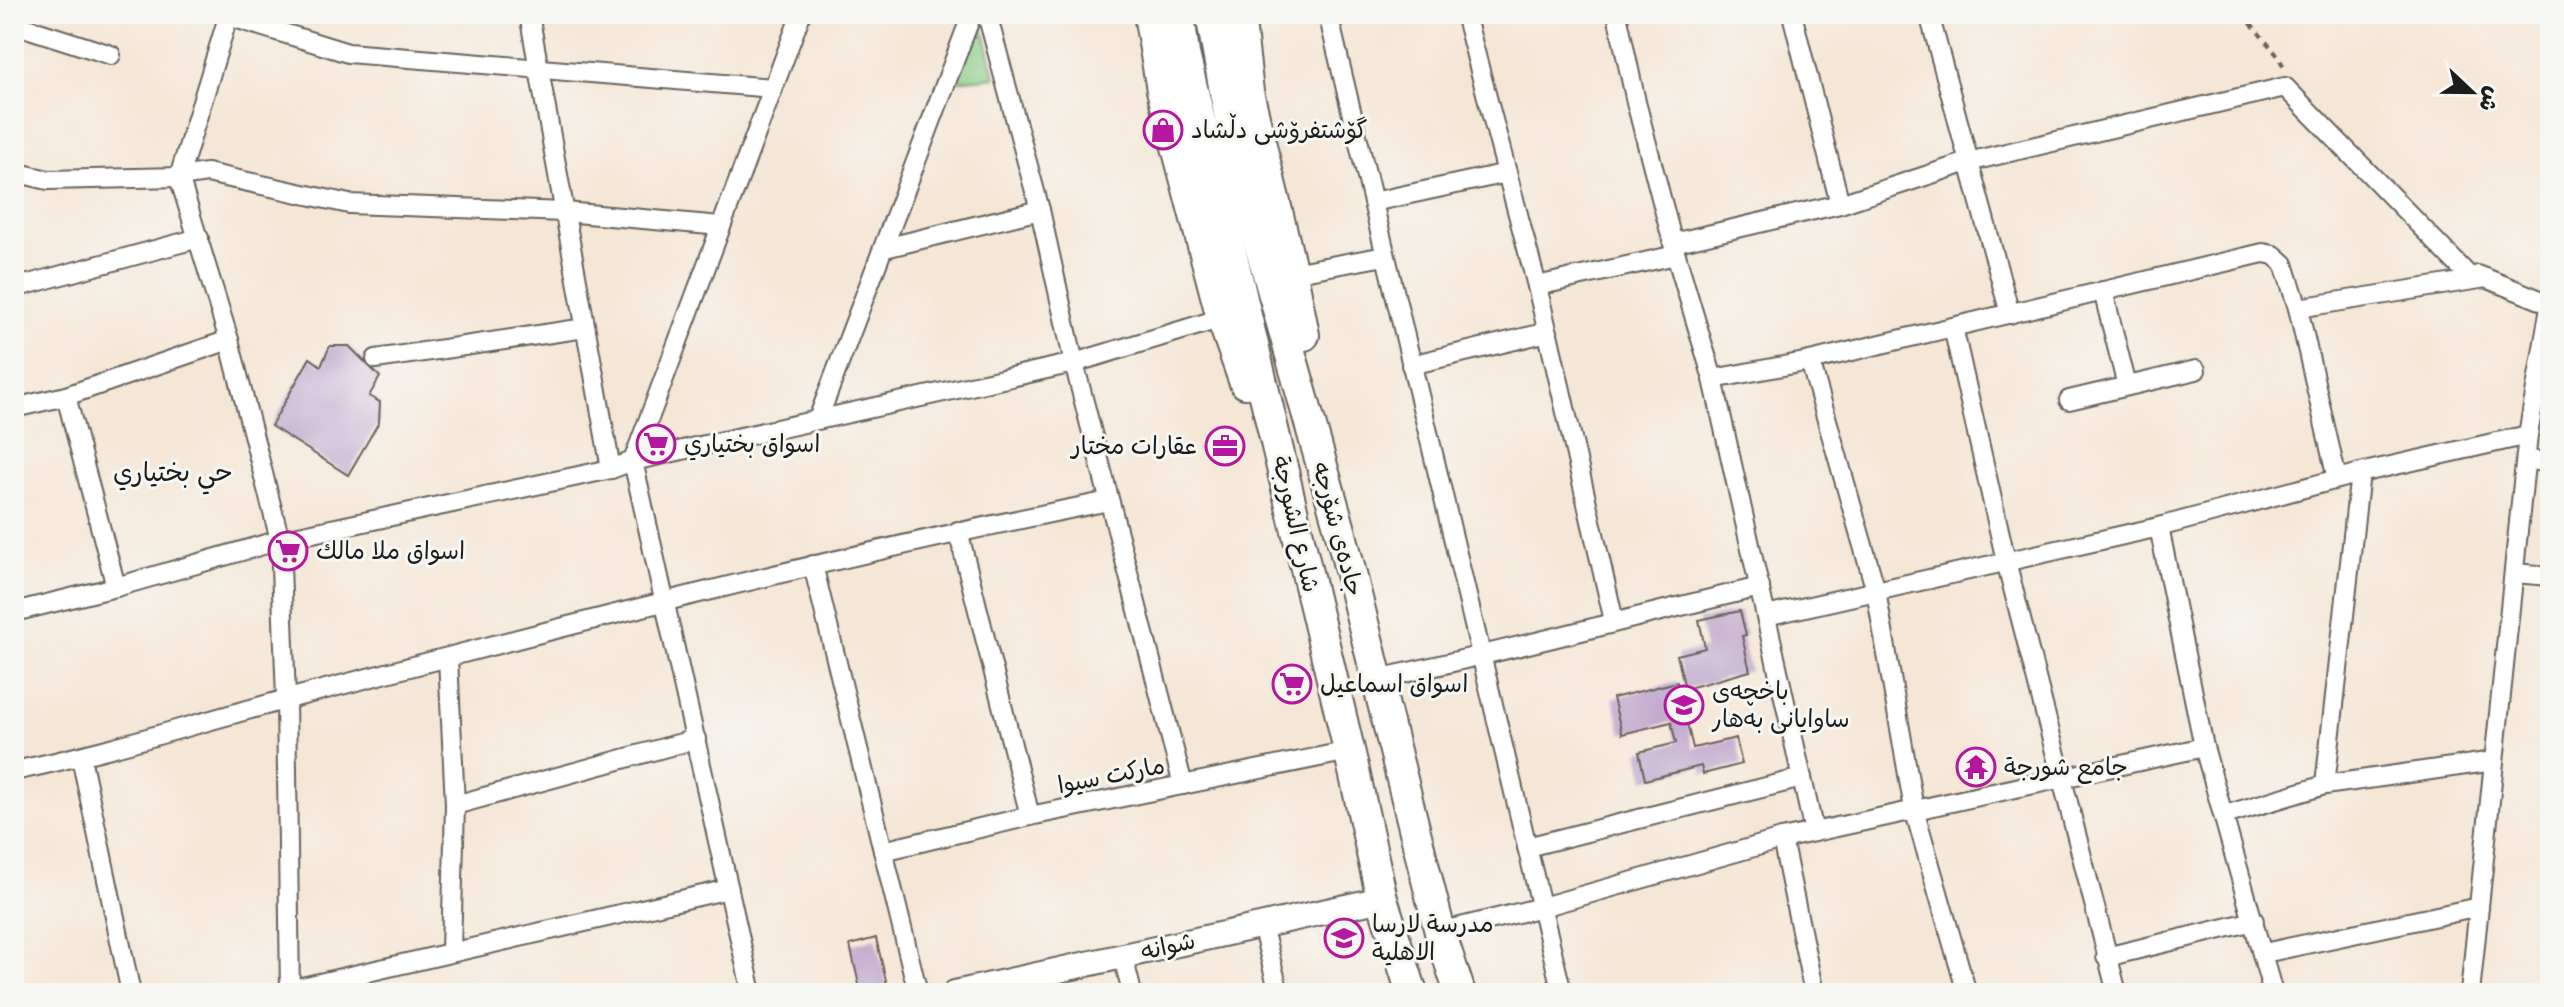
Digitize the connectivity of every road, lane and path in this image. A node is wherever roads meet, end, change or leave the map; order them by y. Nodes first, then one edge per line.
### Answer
1 (529, 14) edge
2 (801, 14) edge
3 (972, 14) edge
4 (987, 14) edge
5 (1149, 14) edge
6 (1179, 14) edge
7 (1211, 14) edge
8 (1239, 14) edge
9 (1328, 14) edge
10 (1465, 14) edge
11 (1617, 14) edge
12 (1792, 14) edge
13 (1929, 14) edge
14 (2243, 14) edge
15 (229, 15) edge
16 (14, 24) edge
17 (111, 55) dead end
18 (539, 70) junction
19 (2285, 87) junction
20 (773, 88) junction
21 (1968, 162) junction
22 (14, 172) edge
23 (1507, 173) junction
24 (179, 177) junction
25 (1373, 202) junction
26 (1840, 204) junction
27 (1040, 210) junction
28 (565, 212) junction
29 (721, 226) junction
30 (199, 238) junction
31 (885, 248) junction
32 (1674, 249) junction
33 (1385, 256) junction
34 (1292, 273) junction
35 (2473, 275) junction
36 (1537, 286) junction
37 (14, 288) edge
38 (2103, 291) junction
39 (2550, 306) edge
40 (2298, 308) junction
41 (2010, 314) junction
42 (1222, 318) junction
43 (1953, 327) junction
44 (585, 328) junction
45 (1548, 332) junction
46 (229, 340) junction
47 (376, 359) dead end
48 (1810, 361) junction
49 (1074, 363) junction
50 (1411, 365) junction
51 (2196, 370) dead end
52 (1713, 379) junction
53 (2127, 386) junction
54 (66, 396) junction
55 (2069, 400) dead end
56 (14, 408) edge
57 (818, 419) junction
58 (2528, 435) junction
59 (2526, 460) junction
60 (633, 461) junction
61 (2550, 462) edge
62 (611, 469) junction
63 (2360, 473) junction
64 (2337, 479) junction
65 (1109, 501) junction
66 (1294, 516) junction
67 (2159, 527) junction
68 (1340, 530) junction
69 (958, 531) junction
70 (280, 540) junction
71 (2006, 561) junction
72 (813, 565) junction
73 (2514, 573) junction
74 (2550, 576) edge
75 (116, 587) junction
76 (1760, 587) junction
77 (1876, 591) junction
78 (665, 601) junction
79 (14, 612) edge
80 (1766, 616) junction
81 (1614, 621) junction
82 (1482, 657) junction
83 (448, 658) junction
84 (1377, 679) junction
85 (286, 699) junction
86 (696, 739) junction
87 (2204, 747) junction
88 (81, 757) junction
89 (1352, 761) junction
90 (1397, 761) junction
91 (2494, 761) junction
92 (14, 771) edge
93 (1802, 778) junction
94 (2060, 778) junction
95 (1183, 785) junction
96 (2325, 785) junction
97 (455, 805) junction
98 (1914, 809) junction
99 (2225, 815) junction
100 (1030, 816) junction
101 (1814, 832) junction
102 (1782, 839) junction
103 (1527, 847) junction
104 (883, 851) junction
105 (729, 889) junction
106 (1382, 899) junction
107 (1542, 907) junction
108 (2479, 907) junction
109 (2254, 921) junction
110 (1262, 925) junction
111 (1440, 932) junction
112 (451, 951) junction
113 (2264, 953) junction
114 (1123, 956) junction
115 (2106, 957) junction
116 (289, 991) edge
117 (131, 993) edge
118 (752, 993) edge
119 (918, 993) edge
120 (955, 993) edge
121 (1132, 993) edge
122 (1279, 993) edge
123 (1412, 993) edge
124 (1460, 993) edge
125 (1562, 993) edge
126 (1814, 993) edge
127 (1967, 993) edge
128 (2117, 993) edge
129 (2273, 993) edge
130 (2470, 993) edge

1 - 18 street
2 - 20 street
3 - 31 street
4 - 27 street
5 - 42 main road
6 - 66 main road, شارع الشورجة
7 - 68 main road, جادەی شۆرجە
8 - 34 main road
9 - 25 street
10 - 23 street
11 - 32 street
12 - 26 street
13 - 21 street
14 - 19 path
15 - 18 street
15 - 24 street
16 - 17 street
18 - 20 street
18 - 28 street
19 - 21 street
19 - 35 street
20 - 29 street
21 - 26 street
21 - 41 street
22 - 24 street
23 - 25 street
23 - 36 street
24 - 28 street
24 - 30 street
25 - 33 street
26 - 32 street
27 - 31 street
27 - 49 street
28 - 29 street
28 - 44 street
29 - 60 street
30 - 37 street
30 - 46 street
31 - 57 street
32 - 36 street
32 - 52 street
33 - 34 street
33 - 50 street
34 - 68 main road
35 - 39 street
35 - 40 street
36 - 45 street
38 - 40 street
38 - 41 street
38 - 53 street
39 - 58 street
40 - 64 street
41 - 43 street
42 - 49 street
42 - 66 main road
43 - 48 street
43 - 71 street
44 - 47 street
44 - 62 street
45 - 50 street
45 - 81 street
46 - 54 street
46 - 70 street
48 - 52 street
48 - 77 street
49 - 57 street
49 - 65 street
50 - 82 street
51 - 53 street
52 - 76 street
53 - 55 street
54 - 56 street
54 - 75 street
57 - 60 street
58 - 59 street
58 - 63 street
59 - 61 street
59 - 73 street
60 - 62 street
60 - 78 street
62 - 70 street
63 - 64 street
63 - 96 street
64 - 67 street
65 - 69 street
65 - 95 street
66 - 89 main road, شارع الشورجة
67 - 71 street
67 - 87 street
68 - 84 main road, جادەی شۆرجە
69 - 72 street
69 - 100 street
70 - 75 street
70 - 85 street
71 - 77 street
71 - 94 street
72 - 78 street
72 - 104 street
73 - 74 street
73 - 91 street
75 - 79 street
76 - 80 street
76 - 81 street
77 - 80 street
77 - 98 street
78 - 83 street
78 - 86 street
80 - 93 street
81 - 82 street
82 - 84 street
82 - 103 street
83 - 85 street
83 - 97 street
84 - 90 main road, جادەی شۆرجە
85 - 88 street
85 - 116 street
86 - 97 street
86 - 105 street
87 - 94 street
87 - 99 street
88 - 92 street
88 - 117 street
89 - 90 main road
89 - 95 street, مارکت سیوا
89 - 106 main road, شارع الشورجة
90 - 111 main road, جادەی شۆرجە
91 - 96 street
91 - 108 street
93 - 101 street
93 - 103 street
94 - 98 street
94 - 115 street
95 - 100 street, مارکت سیوا
96 - 99 street
97 - 112 street
98 - 101 street
98 - 127 street
99 - 109 street
100 - 104 street, مارکت سیوا
101 - 102 street
102 - 107 street
102 - 126 street
103 - 107 street
104 - 119 street
105 - 112 street
105 - 118 street
106 - 110 street, شوانە
106 - 123 main road, شارع الشورجة
107 - 111 street
107 - 125 street
108 - 113 street
108 - 130 street
109 - 113 street
109 - 115 street
110 - 114 street, شوانە
110 - 122 street
111 - 124 main road, جادەی شۆرجە
112 - 116 street
113 - 129 street
114 - 120 street, شوانە
114 - 121 street
115 - 128 street

